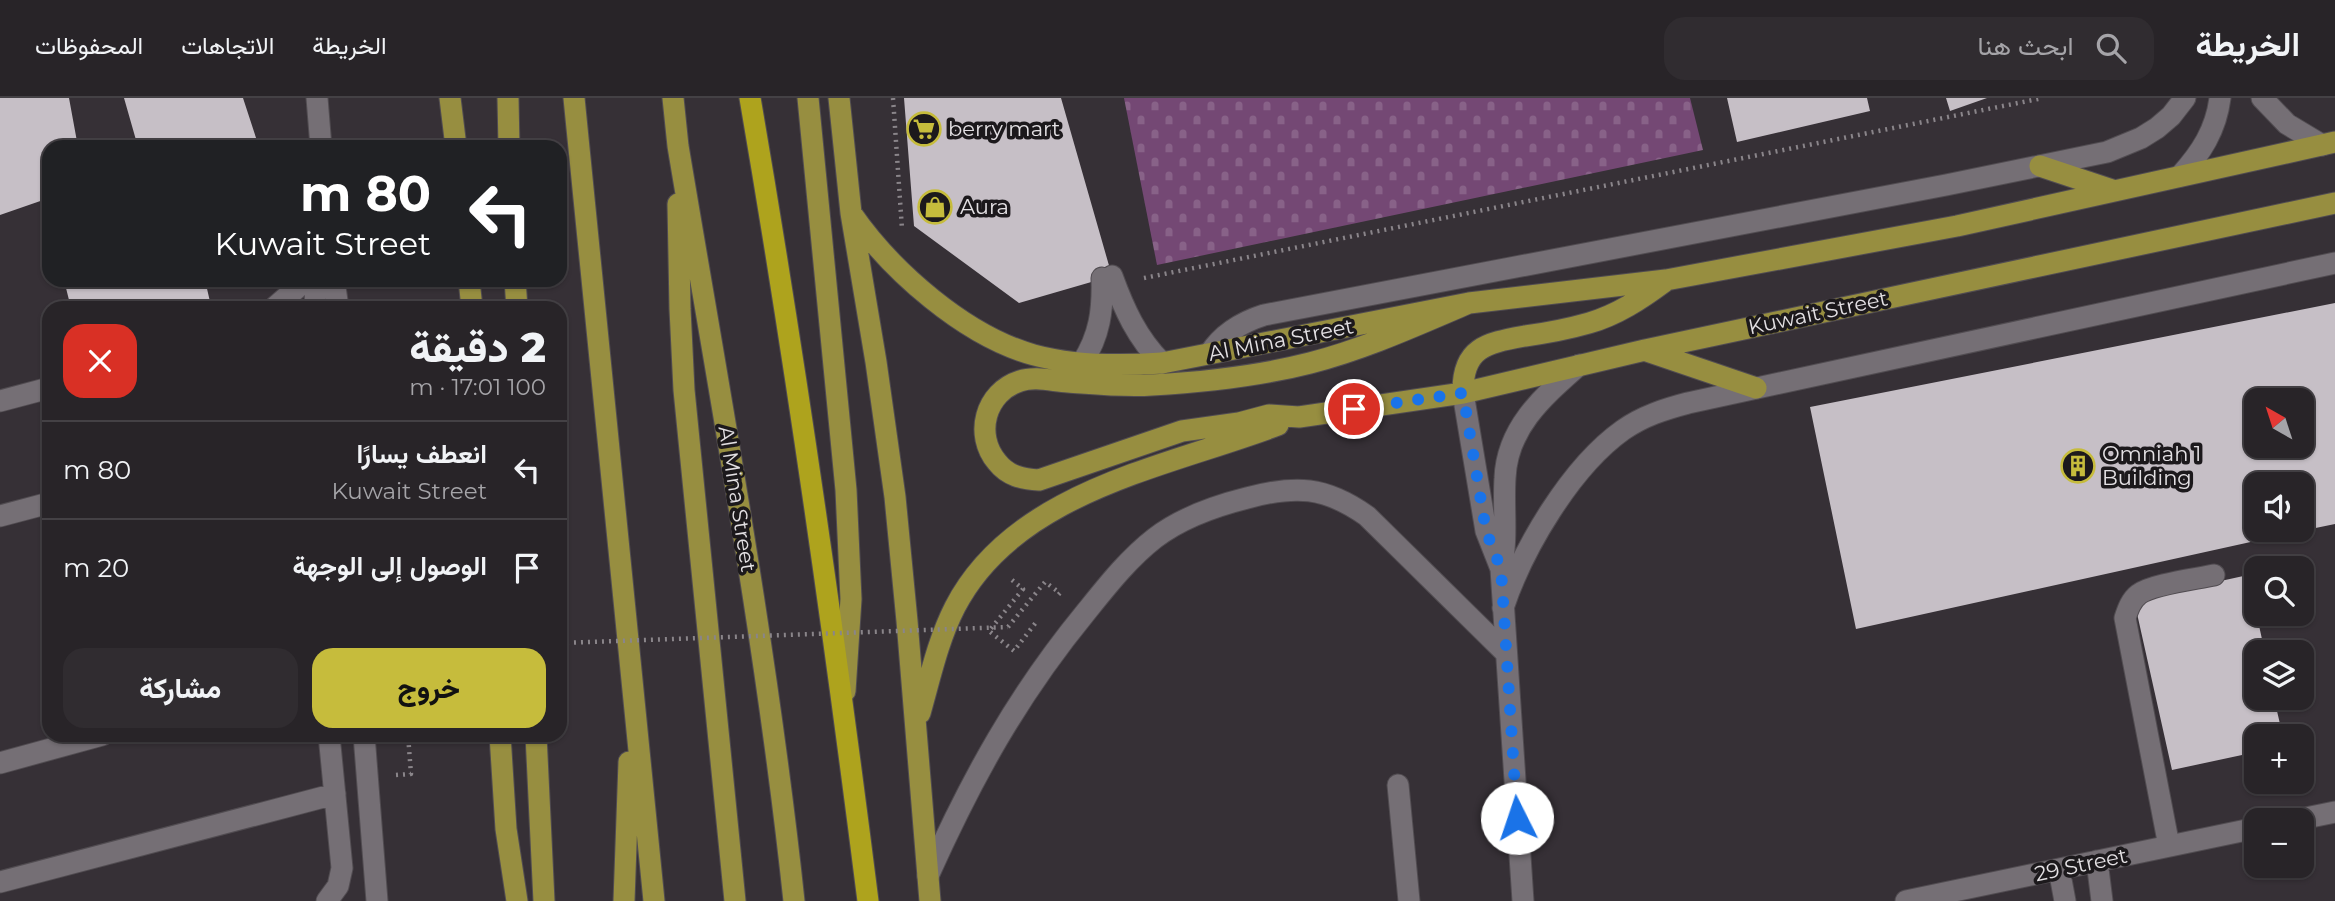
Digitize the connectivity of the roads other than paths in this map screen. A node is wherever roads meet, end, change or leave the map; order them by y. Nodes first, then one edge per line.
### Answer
1 (317, 98) edge
2 (450, 98) edge
3 (508, 98) edge
4 (574, 98) edge
5 (673, 98) edge
6 (750, 98) edge
7 (808, 98) edge
8 (839, 98) edge
9 (2185, 98) edge
10 (2220, 98) edge
11 (2262, 98) edge
12 (320, 140) edge
13 (455, 140) edge
14 (509, 140) edge
15 (2329, 144) edge
16 (678, 146) junction
17 (2040, 166) junction
18 (2180, 176) junction
19 (2114, 191) junction
20 (2335, 203) edge
21 (851, 213) junction
22 (2335, 263) edge
23 (1666, 280) junction
24 (298, 287) edge
25 (282, 301) edge
26 (1469, 303) junction
27 (1645, 350) junction
28 (1210, 353) junction
29 (1082, 363) junction
30 (1162, 363) junction
31 (1579, 365) junction
32 (1756, 388) junction
33 (42, 390) edge
34 (1463, 393) junction
35 (0, 401) edge
36 (1299, 416) junction
37 (42, 505) edge
38 (0, 516) edge
39 (1501, 569) junction
40 (2214, 575) dead end
41 (1503, 608) junction
42 (1507, 653) junction
43 (632, 700) junction
44 (843, 704) junction
45 (915, 730) junction
46 (77, 742) edge
47 (330, 742) edge
48 (365, 742) edge
49 (500, 742) edge
50 (536, 742) edge
51 (0, 763) edge
52 (1398, 785) dead end
53 (335, 794) junction
54 (2335, 811) edge
55 (2314, 816) edge
56 (2244, 830) edge
57 (2169, 846) junction
58 (2097, 861) junction
59 (2059, 869) junction
60 (928, 876) junction
61 (0, 882) edge
62 (327, 901) edge
63 (377, 901) edge
64 (517, 901) edge
65 (544, 901) edge
66 (624, 901) edge
67 (654, 901) edge
68 (734, 901) edge
69 (794, 901) edge
70 (867, 901) edge
71 (930, 901) edge
72 (1409, 901) edge
73 (1523, 901) edge
74 (1906, 901) edge
75 (2066, 901) edge
76 (2102, 901) edge

1 - 12 street
2 - 13 main road
3 - 14 main road
4 - 43 main road
5 - 16 main road, Al Mina Street
6 - 44 highway
7 - 44 main road
8 - 21 main road
9 - 17 street
10 - 18 street
11 - 15 street
15 - 18 main road
16 - 68 main road
16 - 69 main road, Al Mina Street
17 - 19 main road
17 - 28 street
18 - 19 main road
19 - 23 main road
20 - 27 main road, Kuwait Street
21 - 29 main road, Al Mina Street
21 - 45 main road
22 - 32 street
23 - 26 main road
23 - 34 main road
24 - 25 street
26 - 28 main road, Al Mina Street
26 - 36 main road
27 - 31 main road, Kuwait Street
27 - 32 main road
28 - 30 main road, Al Mina Street
29 - 30 main road, Al Mina Street
29 - 30 street
31 - 34 main road, Kuwait Street
31 - 39 street
32 - 41 street
33 - 35 street
34 - 36 main road, Kuwait Street
34 - 39 street
36 - 45 main road
37 - 38 street
39 - 41 street
40 - 57 street
41 - 42 street
42 - 60 street
42 - 73 street
43 - 66 main road
43 - 67 main road
44 - 70 highway
45 - 60 main road
46 - 51 street
47 - 53 street
48 - 63 street
49 - 64 main road
50 - 65 main road
52 - 72 street
53 - 61 street
53 - 62 street
54 - 55 street
56 - 57 street, 29 Street
57 - 58 street, 29 Street
58 - 59 street, 29 Street
58 - 76 street
59 - 74 street, 29 Street
59 - 75 street
60 - 71 main road

